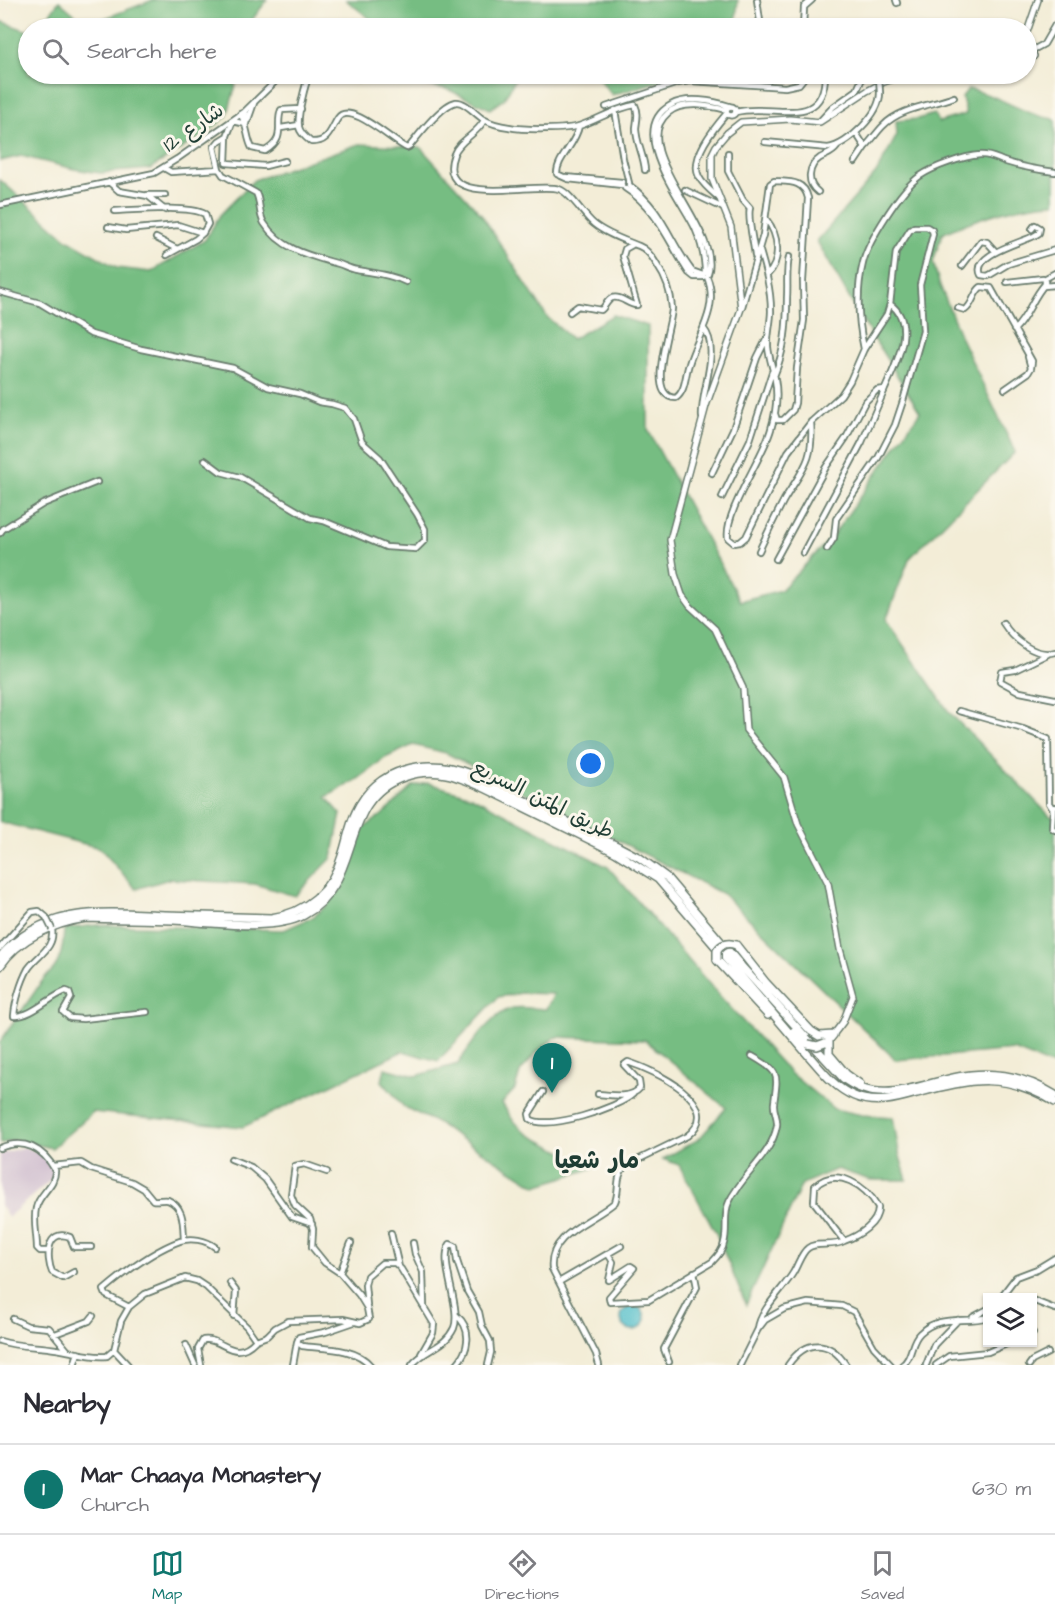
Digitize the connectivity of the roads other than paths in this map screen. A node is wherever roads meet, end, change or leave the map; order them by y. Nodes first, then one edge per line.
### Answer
1 (757, 0) edge
2 (812, 0) edge
3 (1038, 0) edge
4 (760, 18) edge
5 (803, 18) edge
6 (1032, 18) edge
7 (1055, 25) edge
8 (1037, 48) edge
9 (272, 84) edge
10 (306, 84) edge
11 (672, 84) edge
12 (738, 84) edge
13 (799, 84) edge
14 (824, 84) edge
15 (860, 84) edge
16 (880, 84) edge
17 (880, 84) edge
18 (954, 97) dead end
19 (255, 100) junction
20 (606, 107) dead end
21 (717, 108) junction
22 (301, 109) junction
23 (615, 110) junction
24 (730, 111) junction
25 (242, 113) junction
26 (722, 119) junction
27 (233, 120) junction
28 (484, 120) junction
29 (246, 122) junction
30 (820, 122) junction
31 (299, 125) junction
32 (579, 126) junction
33 (281, 128) junction
34 (856, 133) junction
35 (227, 136) junction
36 (765, 142) dead end
37 (839, 145) junction
38 (865, 147) junction
39 (728, 153) dead end
40 (285, 161) dead end
41 (855, 162) dead end
42 (164, 168) junction
43 (219, 169) junction
44 (645, 170) dead end
45 (1055, 172) edge
46 (109, 182) junction
47 (625, 184) junction
48 (686, 190) dead end
49 (818, 192) dead end
50 (144, 194) junction
51 (165, 195) dead end
52 (719, 198) junction
53 (0, 205) edge
54 (725, 209) junction
55 (165, 210) junction
56 (116, 211) dead end
57 (766, 219) junction
58 (108, 226) dead end
59 (697, 228) junction
60 (1032, 229) dead end
61 (203, 233) junction
62 (156, 238) dead end
63 (632, 245) junction
64 (759, 248) junction
65 (177, 249) junction
66 (1055, 250) edge
67 (996, 252) junction
68 (168, 255) dead end
69 (789, 257) dead end
70 (755, 261) junction
71 (962, 267) dead end
72 (1055, 273) edge
73 (705, 275) junction
74 (766, 275) junction
75 (1044, 280) junction
76 (406, 282) dead end
77 (1007, 282) dead end
78 (1055, 285) edge
79 (0, 292) edge
80 (891, 304) junction
81 (958, 308) dead end
82 (741, 309) junction
83 (570, 312) dead end
84 (704, 329) junction
85 (1014, 330) junction
86 (768, 337) junction
87 (864, 349) junction
88 (772, 369) junction
89 (774, 376) junction
90 (1005, 388) dead end
91 (885, 389) junction
92 (775, 412) junction
93 (703, 420) junction
94 (811, 422) junction
95 (205, 460) dead end
96 (712, 473) dead end
97 (98, 482) dead end
98 (722, 497) dead end
99 (0, 533) edge
100 (827, 549) dead end
101 (759, 551) dead end
102 (803, 553) dead end
103 (776, 559) dead end
104 (1003, 623) dead end
105 (1055, 652) edge
106 (1048, 654) junction
107 (1055, 699) edge
108 (959, 711) dead end
109 (1054, 807) edge
110 (1055, 830) edge
111 (0, 948) edge
112 (0, 957) edge
113 (0, 966) edge
114 (742, 967) junction
115 (766, 983) junction
116 (749, 985) junction
117 (147, 1012) dead end
118 (782, 1025) junction
119 (829, 1039) junction
120 (752, 1056) dead end
121 (543, 1092) dead end
122 (881, 1093) junction
123 (598, 1094) dead end
124 (633, 1094) junction
125 (1055, 1095) edge
126 (1055, 1102) edge
127 (0, 1148) edge
128 (231, 1159) dead end
129 (53, 1166) junction
130 (327, 1173) dead end
131 (312, 1224) junction
132 (391, 1233) dead end
133 (184, 1240) junction
134 (844, 1241) junction
135 (351, 1243) dead end
136 (413, 1243) dead end
137 (621, 1246) dead end
138 (91, 1247) dead end
139 (215, 1247) dead end
140 (48, 1251) junction
141 (608, 1254) junction
142 (1055, 1258) edge
143 (399, 1267) junction
144 (74, 1272) dead end
145 (694, 1272) junction
146 (340, 1273) junction
147 (559, 1282) junction
148 (230, 1283) dead end
149 (1004, 1293) edge
150 (1037, 1302) edge
151 (424, 1306) junction
152 (129, 1307) junction
153 (367, 1308) junction
154 (1055, 1309) edge
155 (983, 1312) edge
156 (456, 1315) junction
157 (93, 1316) dead end
158 (234, 1316) junction
159 (983, 1318) edge
160 (13, 1319) dead end
161 (971, 1319) junction
162 (958, 1320) junction
163 (355, 1322) junction
164 (758, 1329) junction
165 (55, 1334) junction
166 (256, 1340) junction
167 (0, 1341) edge
168 (297, 1342) junction
169 (186, 1345) dead end
170 (1000, 1347) edge
171 (114, 1350) junction
172 (68, 1351) junction
173 (78, 1353) junction
174 (1048, 1353) dead end
175 (421, 1355) junction
176 (200, 1362) edge
177 (669, 1362) dead end
178 (74, 1365) edge
179 (128, 1365) edge
180 (195, 1365) edge
181 (293, 1365) edge
182 (370, 1365) edge
183 (412, 1365) edge
184 (456, 1365) edge
185 (488, 1365) edge
186 (599, 1365) edge
187 (740, 1365) edge
188 (788, 1365) edge
189 (846, 1365) edge
190 (891, 1365) edge
191 (902, 1365) edge
192 (926, 1365) edge
193 (936, 1365) edge
194 (1029, 1365) edge

1 - 4 street
2 - 5 street
3 - 6 main road
7 - 8 street
9 - 19 street, شارع 12
10 - 22 street
11 - 20 street
12 - 13 street
14 - 24 street
15 - 30 street
16 - 30 main road
17 - 34 street, bridge
18 - 38 street
19 - 25 street, شارع 12
19 - 29 street
21 - 24 street
21 - 26 street
21 - 59 street
22 - 31 street
22 - 33 street
23 - 32 street
23 - 44 street
23 - 47 street
24 - 26 street
24 - 59 street
25 - 27 street, شارع 12
25 - 29 street
26 - 52 street
27 - 29 street
27 - 35 street
27 - 42 street, شارع 12
28 - 31 street
28 - 32 street
28 - 63 street
29 - 33 street
30 - 52 main road
31 - 33 street
32 - 47 street
34 - 37 street
34 - 38 street
35 - 40 street
35 - 43 street
36 - 37 street
37 - 49 street
38 - 41 street
39 - 70 street
42 - 43 street
42 - 46 street, شارع 12
43 - 76 street
45 - 87 street
46 - 50 street
46 - 53 street, شارع 12
47 - 73 street
48 - 54 street
50 - 51 street
50 - 55 street
52 - 54 main road
54 - 82 main road
55 - 56 street
55 - 61 street
57 - 64 street
57 - 74 street
57 - 92 street
58 - 61 street
59 - 73 street
60 - 67 street
61 - 65 street
62 - 65 street
63 - 83 street
63 - 84 street
64 - 70 street
64 - 74 street
65 - 68 street
66 - 67 street
67 - 71 street
69 - 89 street
70 - 82 street
72 - 75 street
73 - 84 street
74 - 86 street
75 - 77 street
75 - 78 street
75 - 85 street
79 - 95 street
80 - 87 street
80 - 91 street
80 - 100 street
81 - 85 street
82 - 93 main road
84 - 93 street
85 - 90 street
86 - 88 street
86 - 96 street
87 - 94 street
88 - 89 street
88 - 98 street
89 - 92 street
91 - 102 street
91 - 103 street
92 - 94 street
93 - 119 main road
94 - 101 street
97 - 99 street
104 - 106 street
105 - 106 street
106 - 107 street
108 - 109 street
109 - 110 street
111 - 117 street, bridge
112 - 114 highway, طريق المتن السريع
113 - 116 highway, طريق المتن السريع
114 - 115 highway
114 - 122 highway, طريق المتن السريع
115 - 118 highway, bridge
115 - 119 highway
116 - 118 highway, طريق المتن السريع
116 - 119 highway, bridge
118 - 126 highway, طريق المتن السريع
119 - 122 highway
120 - 145 street
121 - 124 street
122 - 125 highway, طريق المتن السريع
123 - 124 street
124 - 147 street
127 - 129 street
128 - 131 street
129 - 133 street
129 - 140 street
130 - 131 street
131 - 146 street
132 - 143 street
133 - 139 street
133 - 152 street
134 - 134 street
134 - 164 street
135 - 146 street
136 - 151 street
137 - 141 street
138 - 140 street
140 - 144 street
141 - 145 street
141 - 147 street
142 - 149 street
143 - 151 street
143 - 153 street
145 - 177 street
146 - 153 street
147 - 186 street
148 - 158 street
150 - 154 street
151 - 175 street
152 - 158 street
152 - 171 street
153 - 163 street
155 - 161 street
156 - 175 street
156 - 184 street
156 - 185 street
157 - 165 street
158 - 166 street
159 - 161 street
160 - 165 street
161 - 162 street
162 - 191 street
162 - 192 street
163 - 166 street
163 - 168 street
164 - 187 street
164 - 190 street
165 - 172 street
166 - 176 street
167 - 172 street
168 - 181 street
168 - 182 street
169 - 180 street
170 - 193 street
171 - 173 street
171 - 179 street
172 - 173 street
173 - 178 street
174 - 194 street
175 - 183 street
176 - 180 street
188 - 189 street

